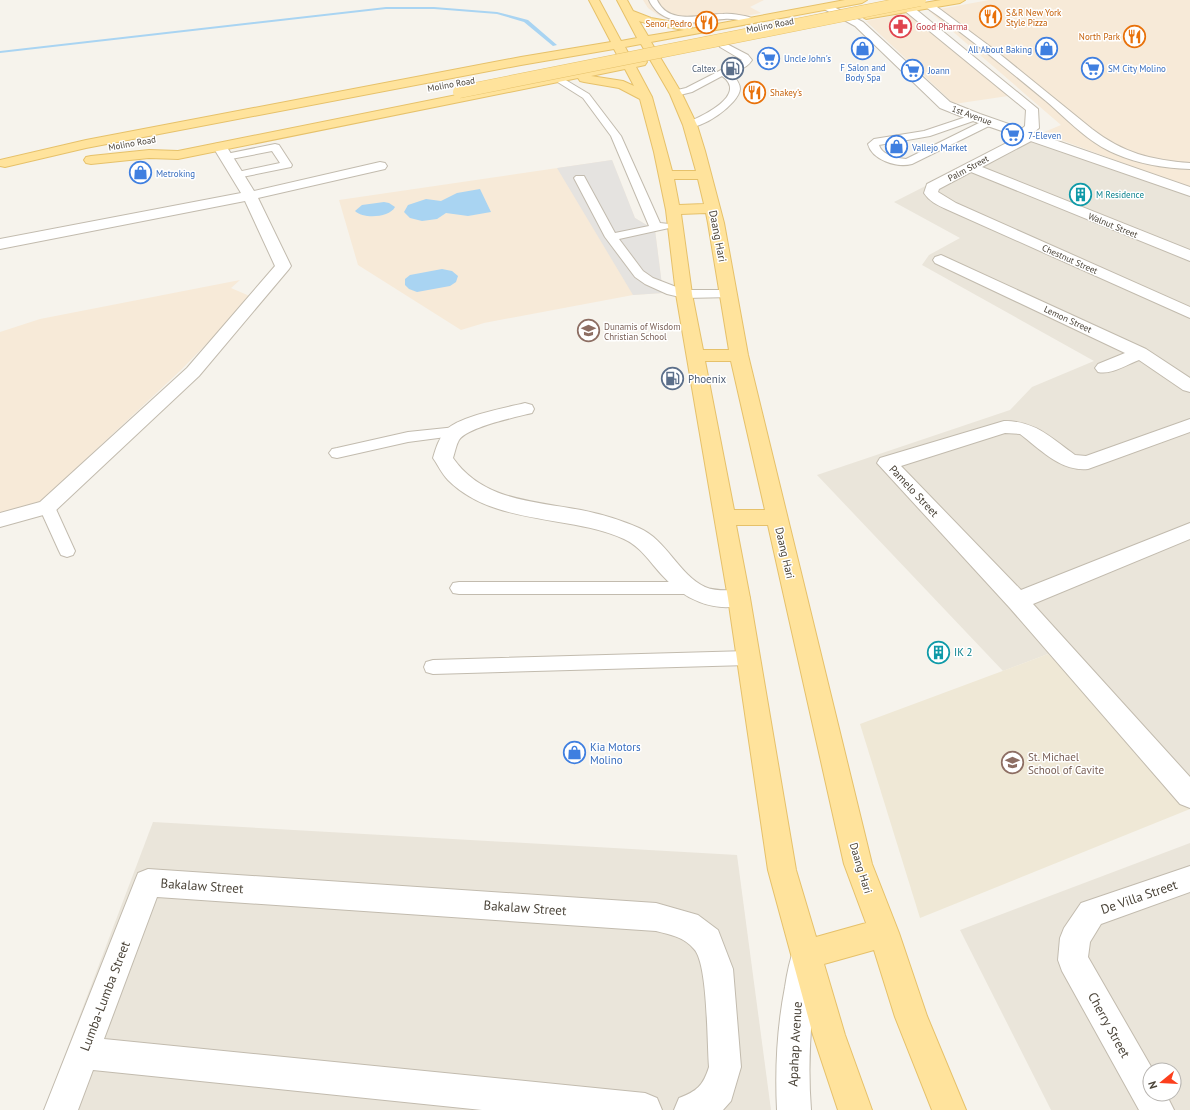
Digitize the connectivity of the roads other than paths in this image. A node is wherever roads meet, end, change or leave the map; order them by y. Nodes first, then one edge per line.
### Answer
1 (594, 0) edge
2 (622, 0) edge
3 (653, 0) edge
4 (862, 0) edge
5 (896, 0) edge
6 (920, 0) edge
7 (960, 0) edge
8 (930, 6) junction
9 (828, 7) junction
10 (711, 9) dead end
11 (909, 9) junction
12 (629, 13) junction
13 (724, 16) junction
14 (851, 19) junction
15 (752, 21) junction
16 (711, 29) junction
17 (644, 40) junction
18 (618, 44) junction
19 (723, 45) junction
20 (655, 59) junction
21 (628, 64) junction
22 (739, 66) dead end
23 (564, 77) junction
24 (676, 93) junction
25 (646, 97) junction
26 (975, 117) junction
27 (989, 122) junction
28 (690, 125) junction
29 (926, 134) junction
30 (1027, 134) junction
31 (173, 141) junction
32 (946, 143) junction
33 (223, 152) junction
34 (91, 160) junction
35 (76, 162) dead end
36 (380, 166) dead end
37 (970, 167) junction
38 (2, 168) edge
39 (38, 169) dead end
40 (1188, 171) edge
41 (666, 175) junction
42 (704, 175) junction
43 (237, 176) junction
44 (1149, 177) junction
45 (580, 178) dead end
46 (1190, 192) edge
47 (250, 196) junction
48 (950, 206) joint
49 (712, 208) junction
50 (668, 221) junction
51 (611, 237) junction
52 (0, 244) edge
53 (1190, 256) edge
54 (941, 260) dead end
55 (684, 294) junction
56 (729, 294) junction
57 (1190, 313) edge
58 (1140, 353) junction
59 (739, 355) junction
60 (696, 356) junction
61 (1104, 368) dead end
62 (1190, 386) edge
63 (524, 409) dead end
64 (1190, 425) edge
65 (456, 432) junction
66 (338, 453) dead end
67 (47, 507) junction
68 (724, 517) junction
69 (777, 518) junction
70 (0, 520) edge
71 (1190, 531) edge
72 (67, 551) dead end
73 (459, 588) dead end
74 (687, 588) junction
75 (739, 598) junction
76 (1017, 601) junction
77 (748, 658) junction
78 (433, 667) dead end
79 (1190, 796) edge
80 (1190, 879) edge
81 (148, 883) joint
82 (884, 933) junction
83 (807, 954) junction
84 (1073, 960) joint
85 (83, 1053) junction
86 (61, 1110) edge
87 (645, 1110) edge
88 (691, 1110) edge
89 (794, 1110) edge
90 (855, 1110) edge
91 (949, 1110) edge
92 (1157, 1110) edge

1 - 18 main road
2 - 12 main road, Daang Hari
3 - 13 lane
4 - 9 main road, Molino Road
5 - 31 main road, Molino Road
6 - 31 main road, Molino Road, bridge
7 - 8 main road, Molino Road
8 - 11 main road, Molino Road
8 - 40 lane
9 - 14 street, 1st Avenue
9 - 15 main road, Molino Road
10 - 13 lane
11 - 14 main road, Molino Road
11 - 30 street
12 - 16 main road
12 - 17 main road, Daang Hari
13 - 15 lane
14 - 19 main road, Molino Road
14 - 26 street, 1st Avenue
15 - 16 main road, Molino Road
16 - 17 main road, Molino Road
17 - 18 main road, Molino Road
17 - 20 main road, Daang Hari
18 - 21 main road
18 - 38 main road, Molino Road
19 - 20 main road, Molino Road
19 - 22 lane
20 - 21 main road, Molino Road
20 - 24 main road, Daang Hari
21 - 23 main road, Molino Road
21 - 25 main road
23 - 25 main road
23 - 33 main road, Molino Road
23 - 50 lane
24 - 28 main road, Daang Hari
24 - 28 lane
25 - 41 main road
26 - 27 street, 1st Avenue
26 - 29 lane
27 - 30 street, 1st Avenue
27 - 32 lane
28 - 42 main road, Daang Hari
29 - 32 lane
29 - 32 lane
30 - 37 street, Palm Street
30 - 44 street, 1st Avenue
31 - 34 main road, Molino Road
31 - 38 main road, Molino Road
33 - 34 main road, Molino Road
33 - 43 street
33 - 43 lane
34 - 35 main road, Molino Road
36 - 47 street
37 - 48 street, Palm Street
37 - 53 street, Walnut Street
38 - 39 main road
40 - 44 lane
41 - 42 main road
41 - 50 main road
42 - 49 main road, Daang Hari
43 - 47 street
44 - 46 street, 1st Avenue
45 - 51 lane
47 - 52 street
47 - 67 street
48 - 57 street, Chestnut Street
49 - 50 main road
49 - 56 main road, Daang Hari
50 - 51 lane
50 - 55 main road
51 - 55 lane
54 - 58 street, Lemon Street
55 - 56 lane
55 - 60 main road
56 - 59 main road, Daang Hari
58 - 61 street
58 - 62 street, Lemon Street
59 - 60 main road
59 - 69 main road, Daang Hari
60 - 68 main road
63 - 65 street
64 - 76 street, Pamelo Street
65 - 66 lane
65 - 74 street
67 - 70 street
67 - 72 lane
68 - 69 main road
68 - 75 main road
69 - 82 main road, Daang Hari
71 - 76 street
73 - 74 lane
74 - 75 street
75 - 77 main road
76 - 79 street
77 - 78 lane
77 - 83 main road
80 - 84 street, De Villa Street
81 - 85 street, Lumba-Lumba Street
81 - 88 street, Bakalaw Street
82 - 83 main road
82 - 91 main road, Daang Hari
83 - 89 street, Apahap Avenue
83 - 90 main road
84 - 92 street, Cherry Street
85 - 86 street, Lumba-Lumba Street
85 - 87 street

